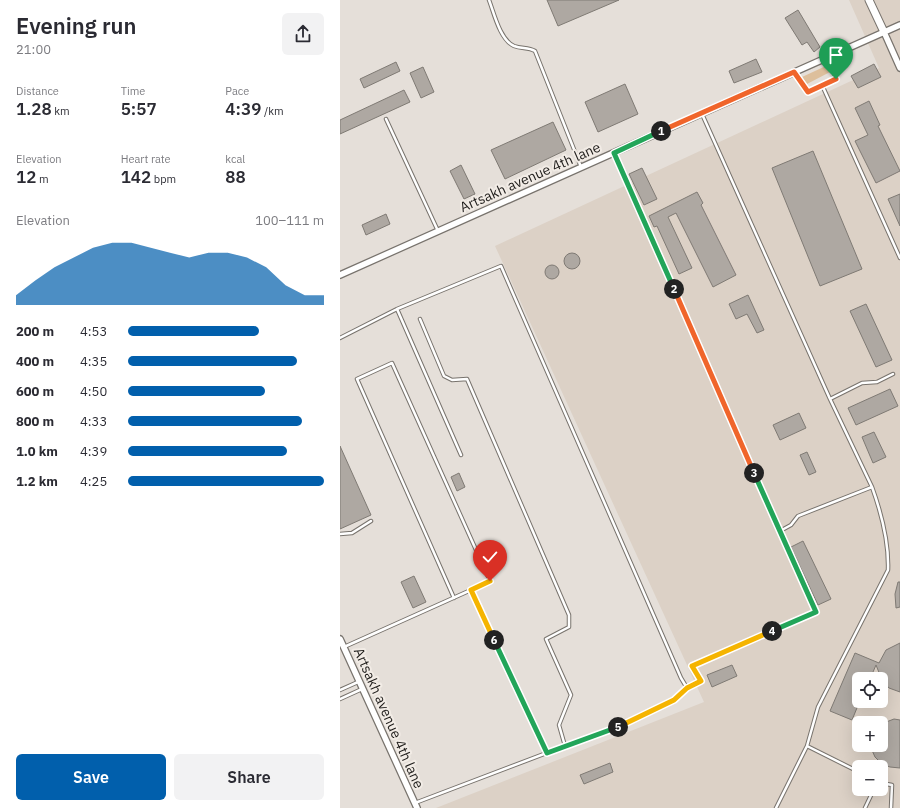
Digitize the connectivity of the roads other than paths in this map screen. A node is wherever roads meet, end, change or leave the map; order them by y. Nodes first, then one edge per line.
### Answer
1 (489, 0) edge
2 (869, 0) edge
3 (900, 25) edge
4 (884, 32) junction
5 (829, 56) junction
6 (900, 68) edge
7 (794, 72) junction
8 (822, 85) junction
9 (702, 113) junction
10 (386, 119) dead end
11 (614, 153) junction
12 (582, 167) junction
13 (438, 231) junction
14 (900, 258) edge
15 (340, 275) edge
16 (397, 309) junction
17 (420, 320) dead end
18 (340, 338) edge
19 (893, 374) dead end
20 (830, 399) junction
21 (461, 454) dead end
22 (872, 487) junction
23 (370, 521) dead end
24 (780, 531) junction
25 (340, 534) edge
26 (471, 590) junction
27 (454, 598) junction
28 (340, 639) edge
29 (344, 647) junction
30 (359, 682) junction
31 (687, 688) junction
32 (362, 689) junction
33 (340, 690) edge
34 (340, 699) edge
35 (565, 746) junction
36 (808, 746) junction
37 (547, 753) junction
38 (852, 768) edge
39 (888, 784) edge
40 (871, 796) edge
41 (416, 806) edge
42 (776, 808) edge
43 (865, 808) edge
44 (891, 808) edge

1 - 12 lane
2 - 4 street
3 - 4 street, Artsakh avenue 4th lane
4 - 5 street, Artsakh avenue 4th lane
4 - 6 street
5 - 7 street, Artsakh avenue 4th lane
5 - 8 lane
7 - 8 lane
7 - 9 street, Artsakh avenue 4th lane
8 - 14 lane
9 - 11 street, Artsakh avenue 4th lane
9 - 20 lane
10 - 13 lane
11 - 12 street, Artsakh avenue 4th lane
11 - 24 lane
12 - 13 street, Artsakh avenue 4th lane
13 - 15 street, Artsakh avenue 4th lane
16 - 18 lane
16 - 21 lane
16 - 31 lane
17 - 35 lane
19 - 20 lane
20 - 22 lane
22 - 24 lane
22 - 36 lane
23 - 25 lane
24 - 31 lane
26 - 27 lane
26 - 27 lane
26 - 37 lane
27 - 29 lane
28 - 29 street, Artsakh avenue 4th lane
29 - 30 street, Artsakh avenue 4th lane
30 - 32 street, Artsakh avenue 4th lane
30 - 33 lane
31 - 35 lane
32 - 34 lane
32 - 41 street, Artsakh avenue 4th lane
35 - 37 lane
36 - 38 lane
36 - 42 lane
37 - 41 lane
39 - 44 lane
40 - 43 lane

